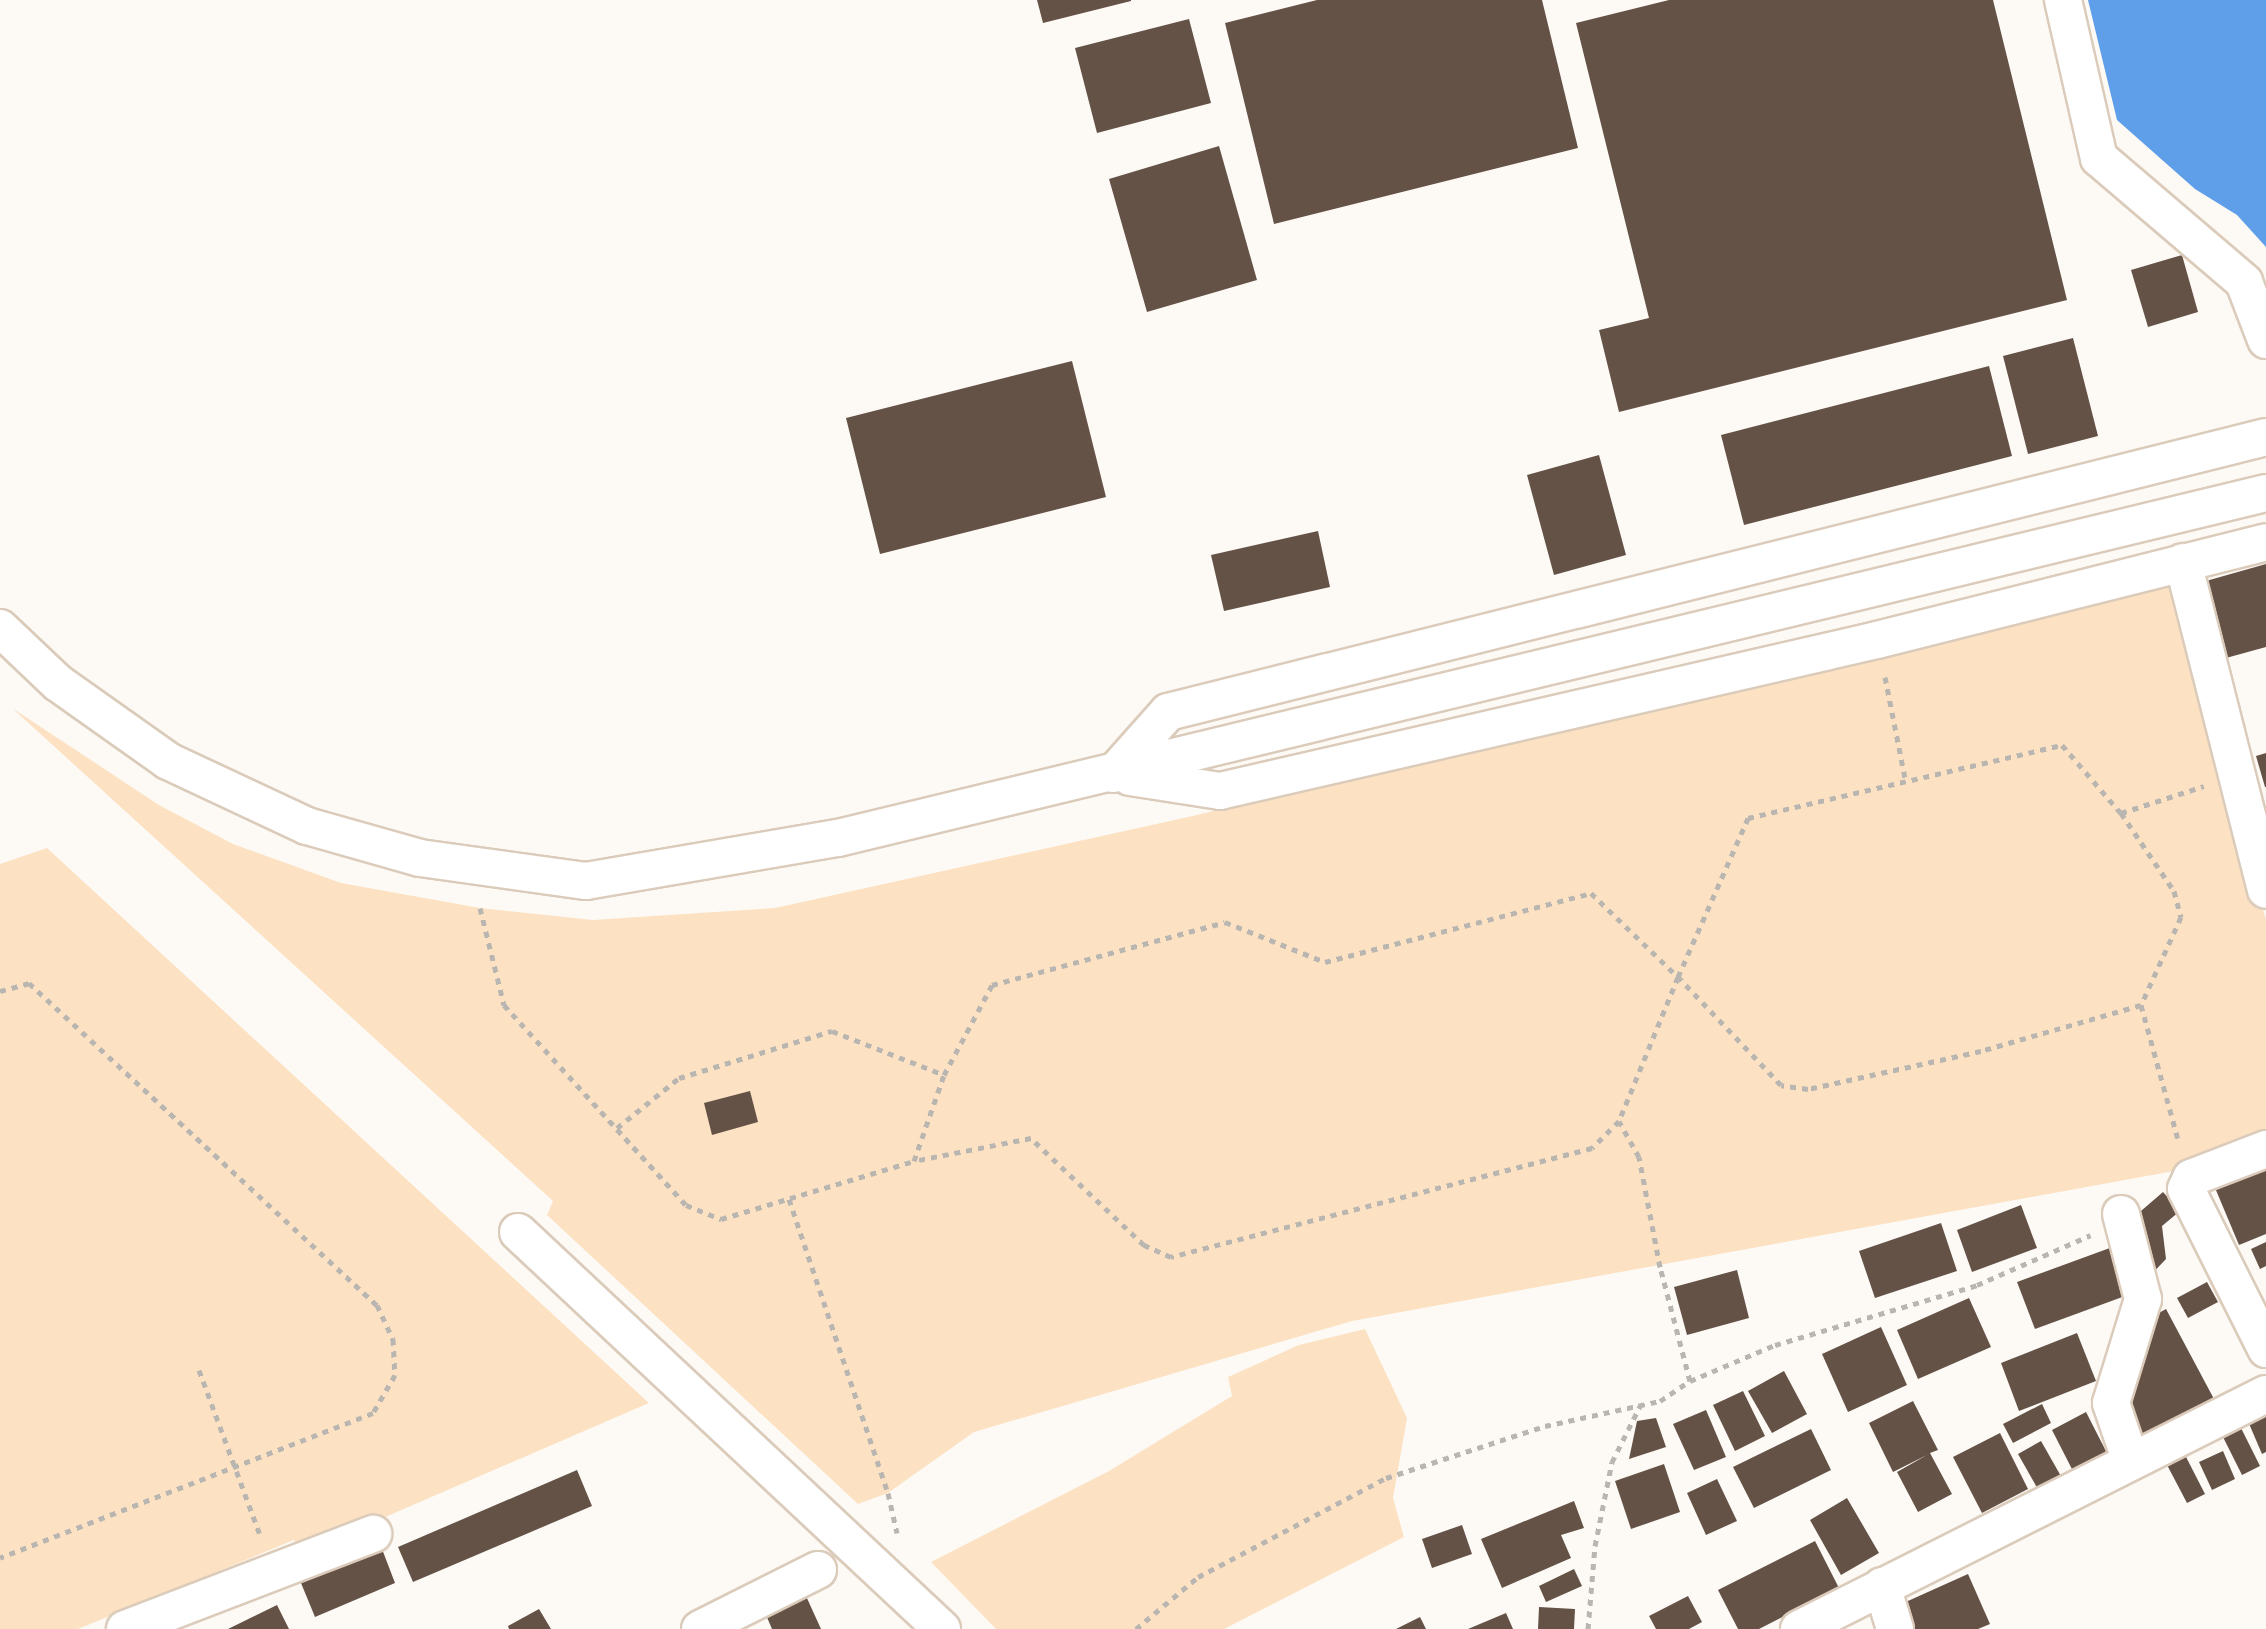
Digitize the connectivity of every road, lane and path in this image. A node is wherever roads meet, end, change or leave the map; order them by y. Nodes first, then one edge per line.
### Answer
1 (2063, 0) edge
2 (2266, 340) edge
3 (2266, 437) edge
4 (2266, 493) edge
5 (2266, 542) edge
6 (2183, 562) junction
7 (0, 628) edge
8 (1877, 640) junction
9 (1113, 774) junction
10 (2234, 776) junction
11 (1905, 778) junction
12 (2121, 813) junction
13 (2266, 890) edge
14 (480, 908) dead end
15 (1678, 977) junction
16 (0, 991) edge
17 (2141, 1005) junction
18 (944, 1075) junction
19 (1619, 1121) junction
20 (617, 1128) junction
21 (2266, 1149) edge
22 (914, 1161) junction
23 (2191, 1178) junction
24 (789, 1199) junction
25 (2121, 1214) joint
26 (518, 1232) dead end
27 (2266, 1349) edge
28 (199, 1370) dead end
29 (1690, 1381) junction
30 (2266, 1394) edge
31 (1640, 1406) junction
32 (2131, 1462) junction
33 (236, 1470) junction
34 (888, 1493) dead end
35 (373, 1534) dead end
36 (0, 1558) edge
37 (273, 1569) junction
38 (818, 1570) dead end
39 (1882, 1586) junction
40 (175, 1620) edge
41 (125, 1629) edge
42 (700, 1629) edge
43 (942, 1629) edge
44 (1136, 1629) edge
45 (1588, 1629) edge
46 (1799, 1629) edge
47 (1895, 1629) edge

1 - 2 street
3 - 9 street
4 - 9 street
5 - 6 street
6 - 8 street
6 - 10 street
7 - 9 street
8 - 9 street
8 - 11 path
10 - 12 path
10 - 13 street
11 - 12 path
11 - 15 path
12 - 17 path
14 - 20 path
15 - 17 path
15 - 18 path
15 - 19 path
16 - 33 path
17 - 23 path
18 - 20 path
18 - 22 path
19 - 22 path
19 - 29 path
20 - 24 path
21 - 23 street
22 - 24 path
23 - 27 street
24 - 34 path
25 - 29 path
25 - 32 street
26 - 43 street
28 - 33 path
29 - 31 path
30 - 32 street
31 - 44 path
31 - 45 path
32 - 39 street
33 - 36 path
33 - 37 path
35 - 37 street
37 - 40 street
38 - 42 street
39 - 46 street
39 - 47 street
40 - 41 street

